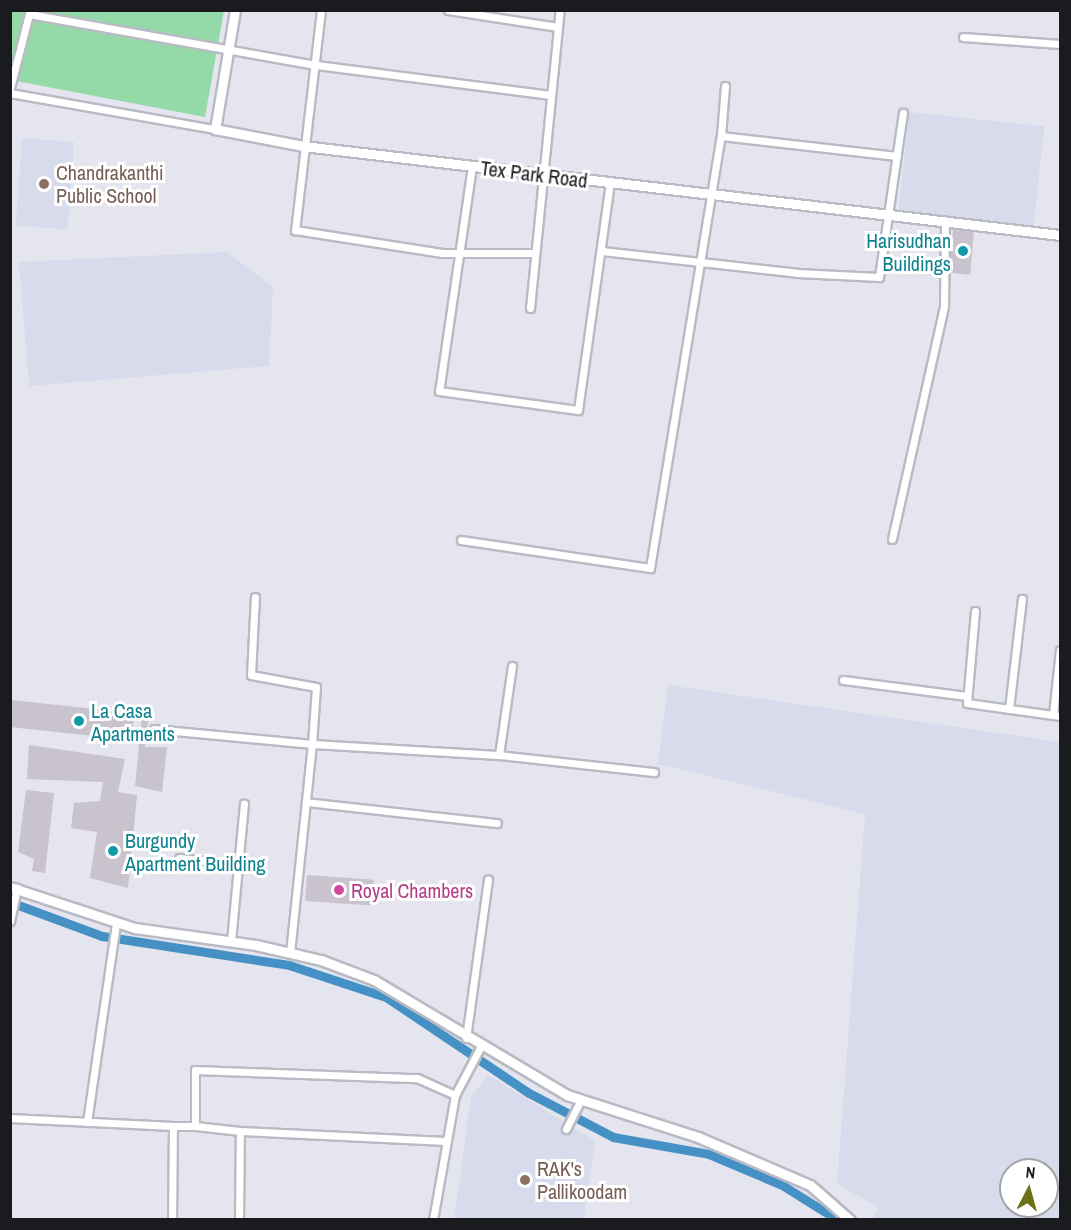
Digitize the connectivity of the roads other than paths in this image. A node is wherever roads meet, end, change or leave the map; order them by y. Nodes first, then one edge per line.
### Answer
1 (235, 10) edge
2 (321, 10) edge
3 (448, 10) edge
4 (560, 10) edge
5 (558, 27) junction
6 (963, 37) dead end
7 (1060, 44) edge
8 (229, 50) junction
9 (316, 65) junction
10 (725, 86) dead end
11 (10, 91) edge
12 (551, 95) junction
13 (903, 113) dead end
14 (214, 129) junction
15 (721, 136) junction
16 (303, 146) junction
17 (897, 156) junction
18 (472, 166) junction
19 (542, 175) junction
20 (610, 183) junction
21 (714, 196) junction
22 (889, 216) junction
23 (945, 223) junction
24 (1060, 235) edge
25 (602, 251) junction
26 (533, 253) junction
27 (461, 254) junction
28 (702, 262) junction
29 (530, 308) dead end
30 (892, 538) dead end
31 (461, 540) dead end
32 (255, 597) dead end
33 (1022, 599) dead end
34 (975, 611) dead end
35 (1060, 650) edge
36 (512, 666) dead end
37 (843, 680) dead end
38 (967, 696) junction
39 (1009, 709) junction
40 (1057, 716) edge
41 (154, 729) dead end
42 (312, 744) junction
43 (499, 755) junction
44 (654, 772) dead end
45 (306, 802) junction
46 (244, 804) dead end
47 (497, 824) dead end
48 (179, 858) dead end
49 (238, 864) junction
50 (488, 880) dead end
51 (14, 890) edge
52 (10, 921) edge
53 (116, 927) junction
54 (231, 941) junction
55 (290, 953) junction
56 (466, 1038) junction
57 (480, 1048) junction
58 (455, 1095) junction
59 (581, 1100) junction
60 (10, 1118) edge
61 (87, 1122) junction
62 (173, 1126) junction
63 (195, 1126) junction
64 (568, 1126) dead end
65 (240, 1131) junction
66 (447, 1141) junction
67 (172, 1220) edge
68 (239, 1220) edge
69 (432, 1220) edge
70 (850, 1220) edge

1 - 8 street
2 - 9 street
3 - 5 street
4 - 5 street
5 - 12 street
6 - 7 street
8 - 9 street
8 - 11 street
8 - 14 street
9 - 12 street
9 - 16 street
10 - 15 street
11 - 14 street, Tex Park Road
12 - 19 street
13 - 17 street
14 - 16 street, Tex Park Road
15 - 17 street
15 - 21 street
16 - 18 street, Tex Park Road
16 - 27 street
17 - 22 street
18 - 19 street, Tex Park Road
18 - 27 street
19 - 20 street, Tex Park Road
19 - 26 street
20 - 21 street, Tex Park Road
20 - 25 street
21 - 22 street, Tex Park Road
21 - 28 street
22 - 23 street, Tex Park Road
22 - 28 street
23 - 24 street, Tex Park Road
23 - 30 street
25 - 27 street
25 - 28 street
26 - 27 street
26 - 29 street
28 - 31 street
32 - 42 street
33 - 39 street
34 - 38 street
35 - 40 street
36 - 43 street
37 - 38 street
38 - 39 street
39 - 40 street
41 - 42 street
42 - 43 street
42 - 45 street
43 - 44 street
45 - 47 street
45 - 55 street
46 - 49 street
48 - 49 street
49 - 54 street
50 - 56 street
51 - 52 street
51 - 53 street
53 - 54 street
53 - 61 street
54 - 55 street
55 - 56 street
56 - 57 street
57 - 58 street
57 - 59 street
58 - 63 street
58 - 66 street
59 - 64 street
59 - 70 street
60 - 61 street
61 - 62 street
62 - 63 street
62 - 67 street
63 - 65 street
65 - 66 street
65 - 68 street
66 - 69 street

